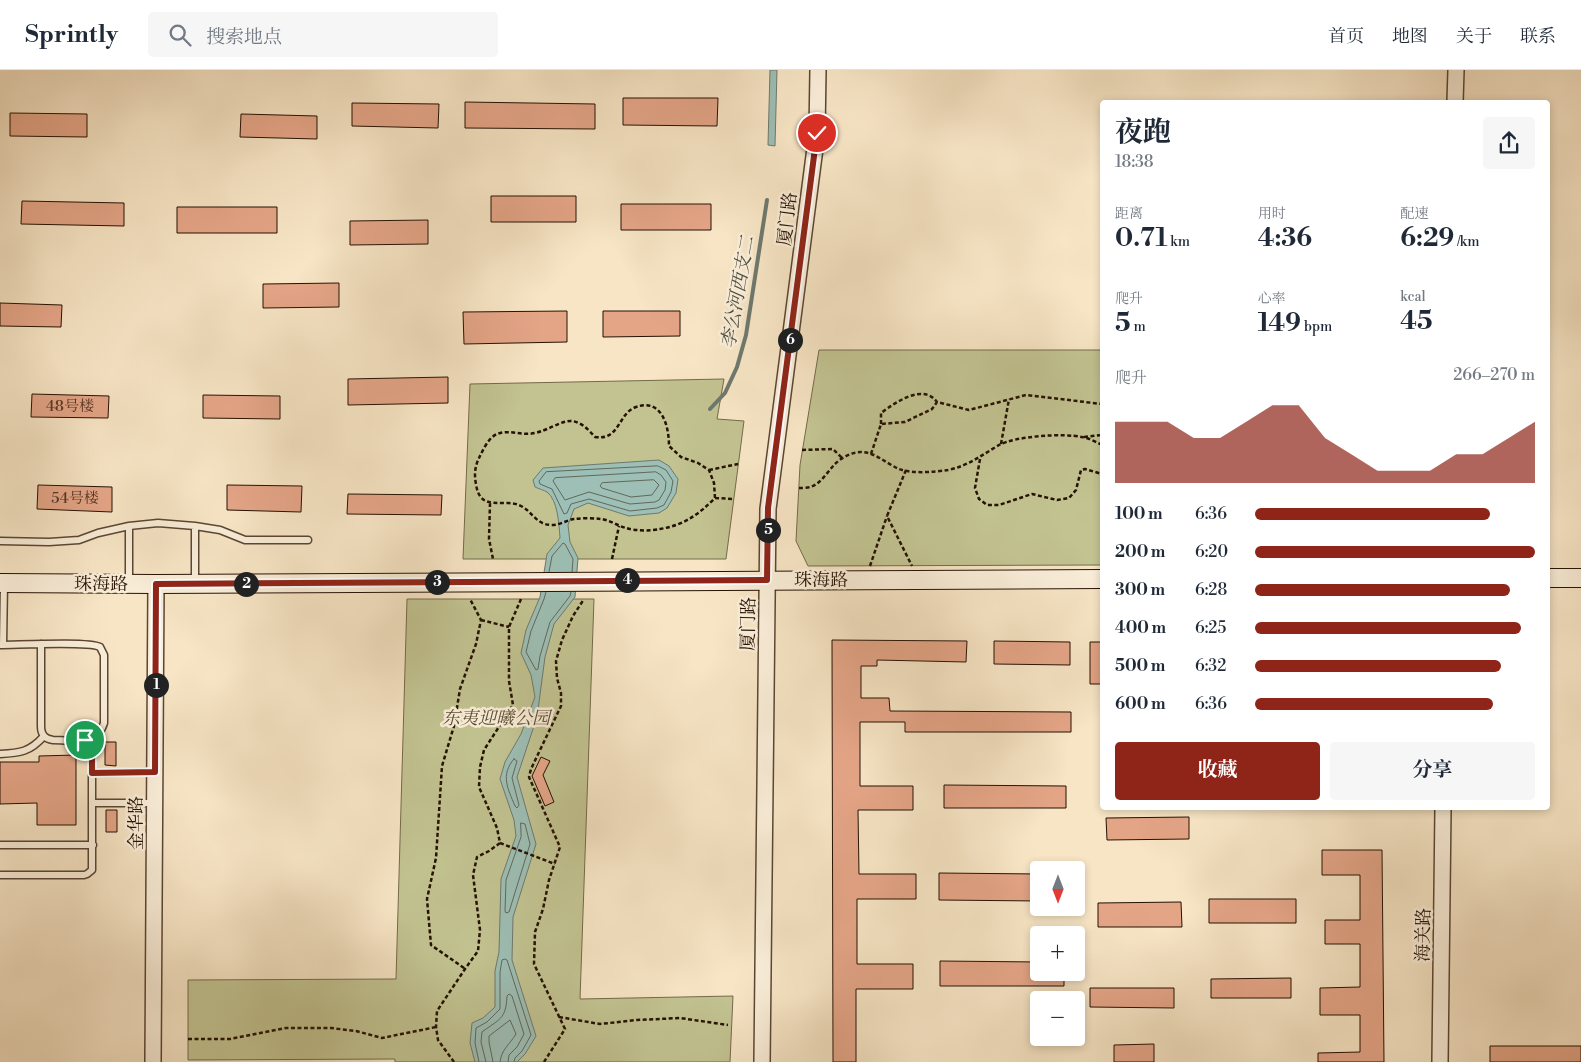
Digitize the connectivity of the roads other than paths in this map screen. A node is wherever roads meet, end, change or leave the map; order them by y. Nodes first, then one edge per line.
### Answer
1 (818, 70) edge
2 (1456, 70) edge
3 (1455, 100) edge
4 (129, 526) junction
5 (195, 526) junction
6 (308, 540) dead end
7 (0, 541) edge
8 (1550, 578) edge
9 (1581, 578) edge
10 (1100, 579) edge
11 (767, 580) junction
12 (2, 583) edge
13 (129, 584) junction
14 (156, 584) junction
15 (195, 584) junction
16 (41, 644) junction
17 (2, 645) edge
18 (44, 736) junction
19 (92, 739) junction
20 (0, 754) edge
21 (155, 772) junction
22 (92, 773) junction
23 (155, 803) junction
24 (93, 804) junction
25 (1443, 810) edge
26 (0, 845) edge
27 (93, 845) junction
28 (0, 875) edge
29 (153, 1062) edge
30 (762, 1062) edge
31 (1440, 1062) edge

1 - 11 street, 厦门路
2 - 3 street
4 - 5 lane
4 - 7 lane
4 - 13 lane
5 - 6 lane
5 - 15 lane
8 - 9 main road
10 - 11 main road, 珠海路
11 - 15 main road, 珠海路
11 - 30 street, 厦门路
12 - 13 main road, 珠海路
12 - 17 lane
13 - 14 main road, 珠海路
14 - 15 main road, 珠海路
14 - 21 street, 金华路
16 - 17 lane
16 - 18 lane
16 - 19 lane
18 - 19 lane
18 - 20 lane
19 - 22 lane
21 - 22 lane
21 - 23 street, 金华路
22 - 24 lane
23 - 24 lane
23 - 29 street, 金华路
24 - 27 lane
25 - 31 street, 海关路
26 - 27 lane
27 - 28 lane

